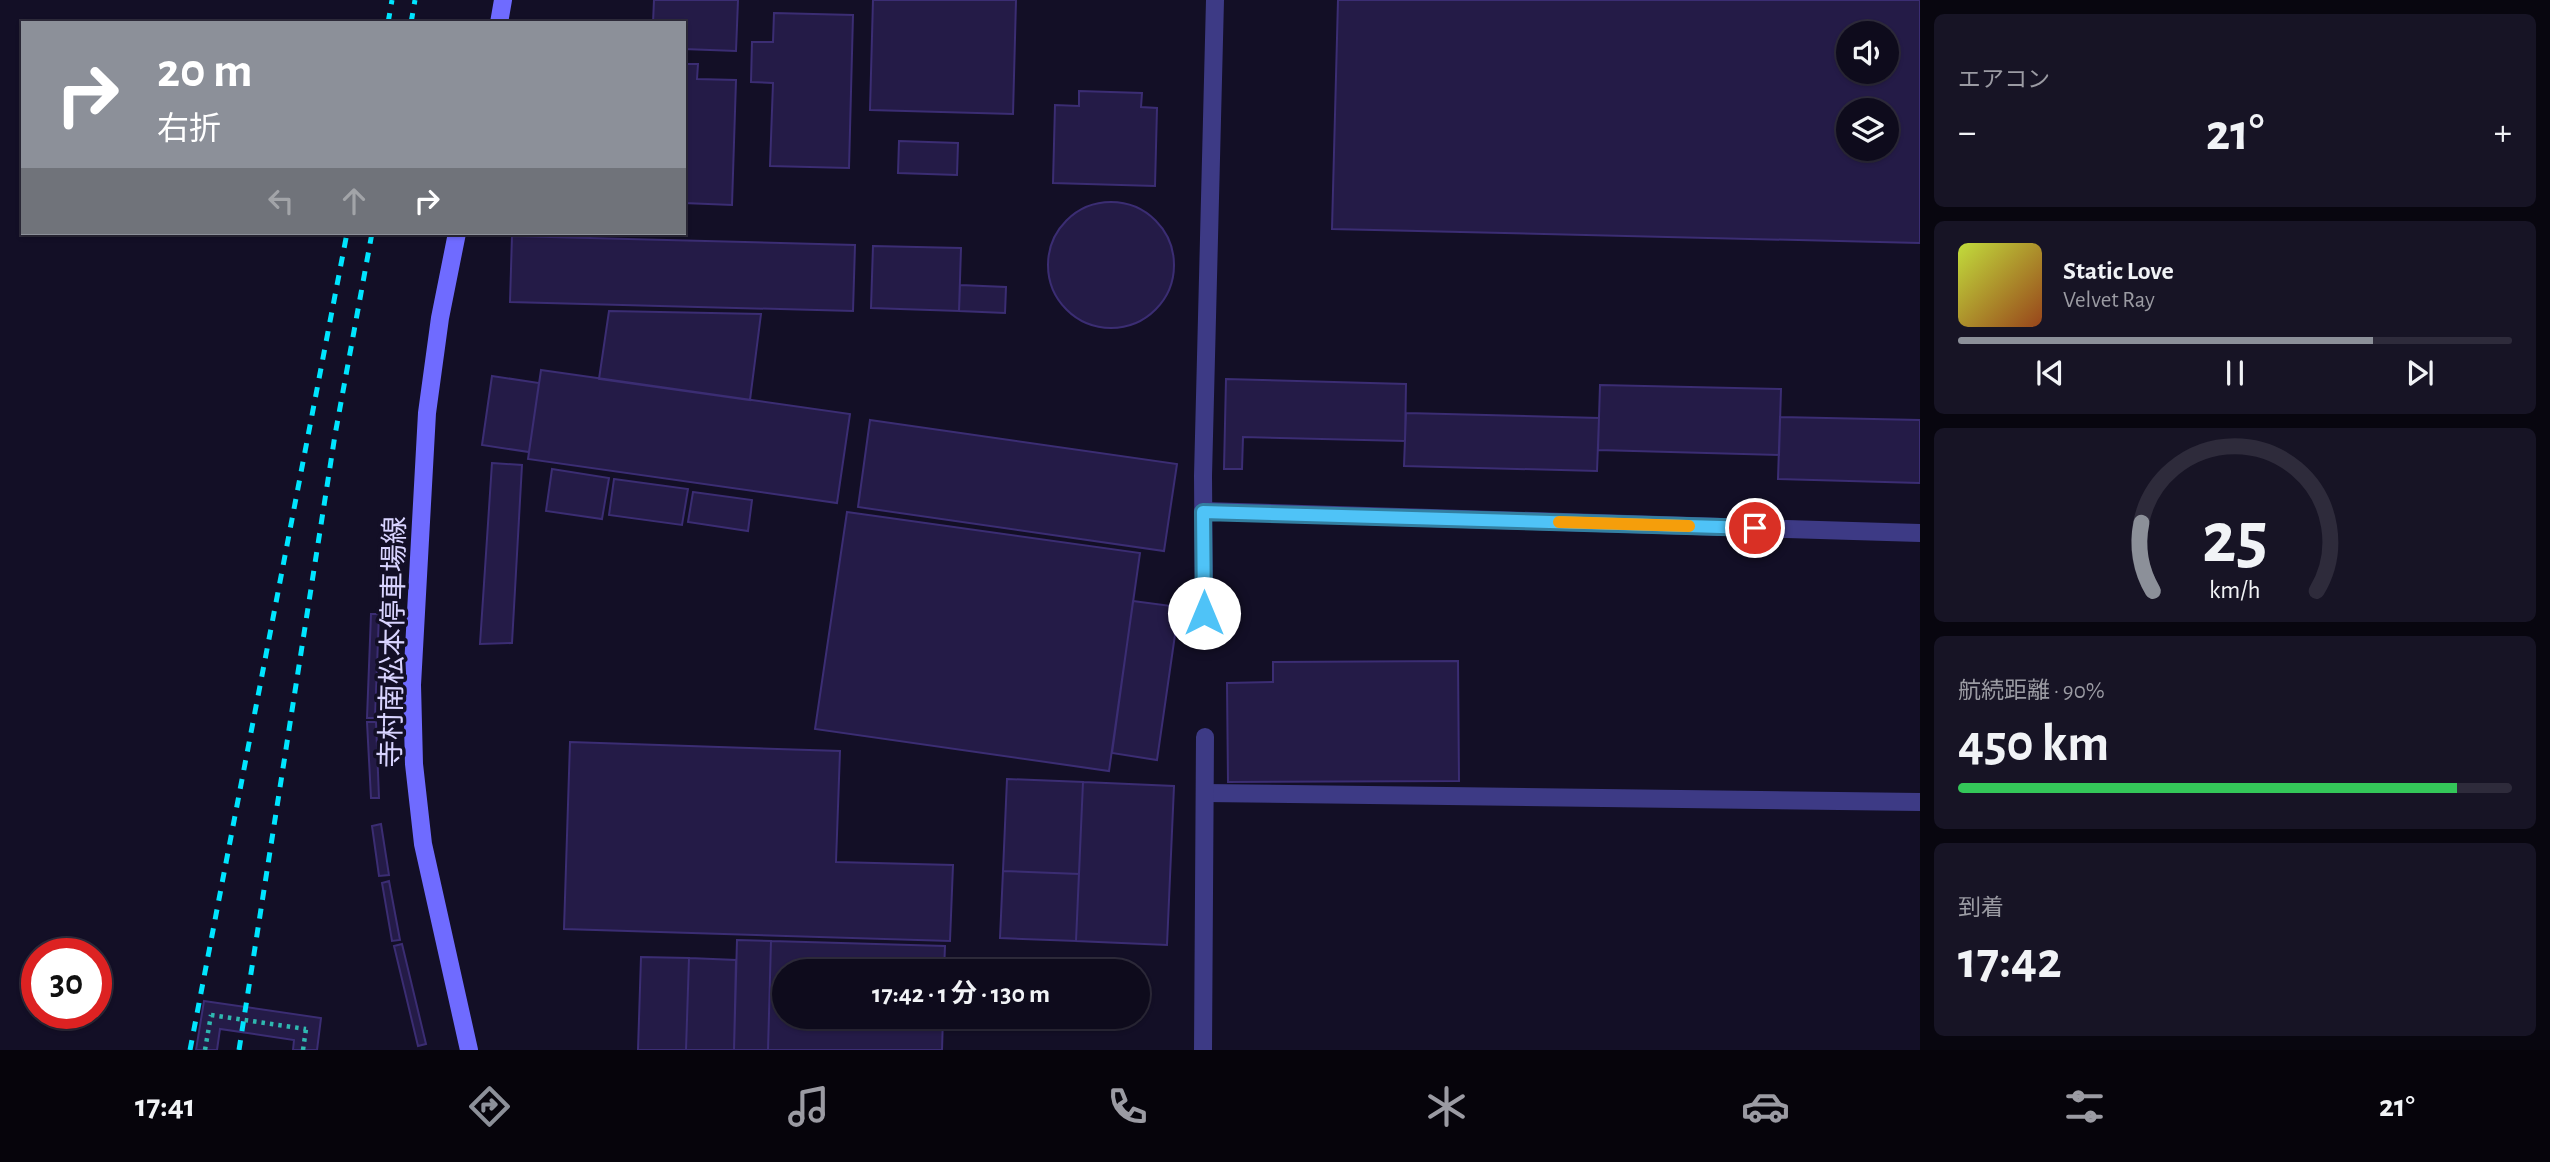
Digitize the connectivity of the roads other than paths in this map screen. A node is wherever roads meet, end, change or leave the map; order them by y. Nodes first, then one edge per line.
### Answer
1 (503, 0) edge
2 (1215, 0) edge
3 (499, 21) edge
4 (457, 235) edge
5 (1203, 512) junction
6 (1920, 533) edge
7 (1204, 613) dead end
8 (1205, 737) dead end
9 (1205, 793) junction
10 (1920, 802) edge
11 (469, 1050) edge
12 (1203, 1050) edge

1 - 3 main road
2 - 5 street
4 - 11 main road, 寺村南松本停車場線
5 - 6 street
5 - 7 street
8 - 9 street
9 - 10 street
9 - 12 street

